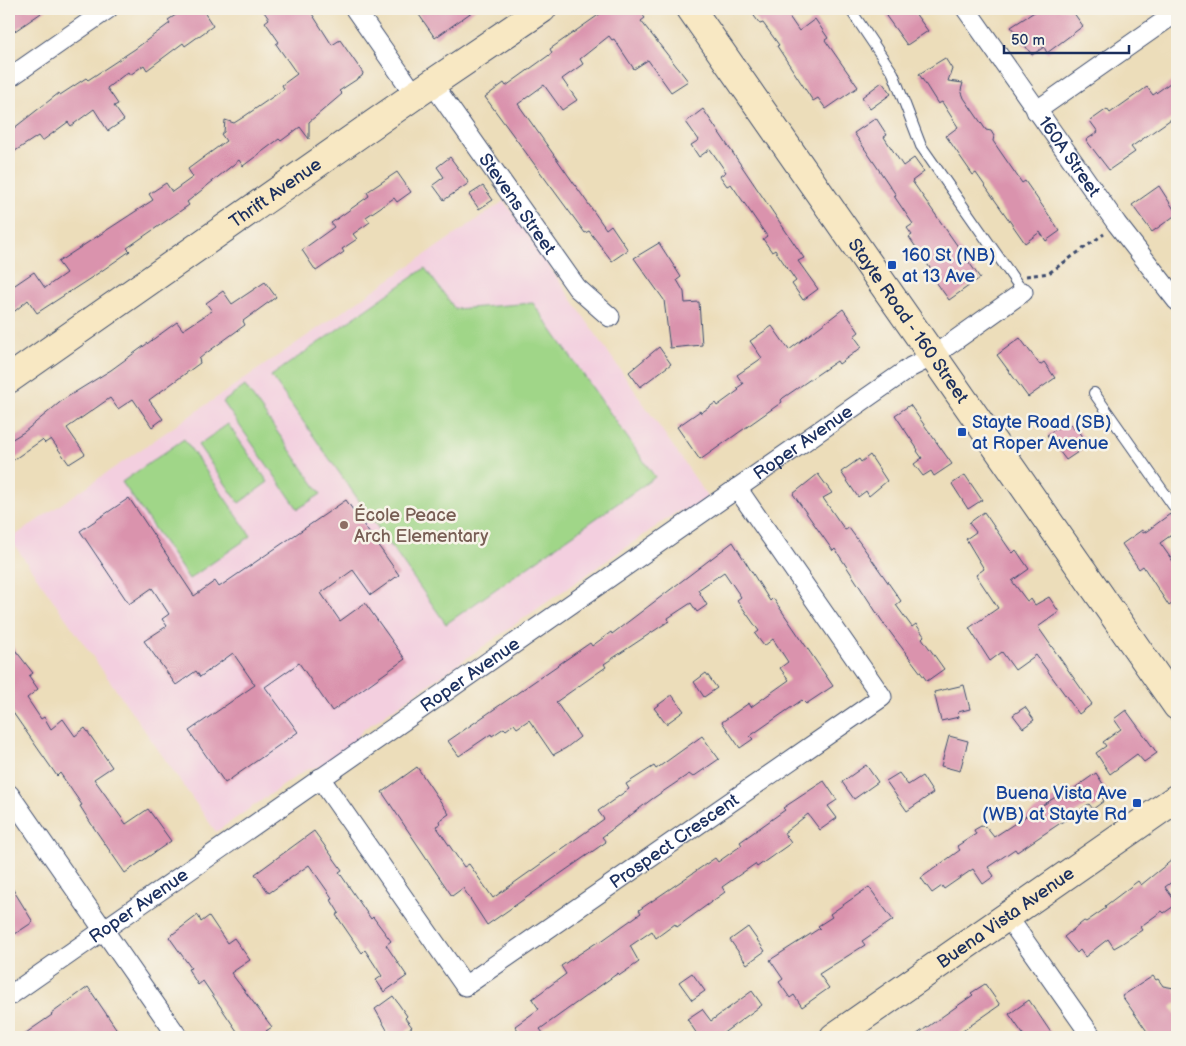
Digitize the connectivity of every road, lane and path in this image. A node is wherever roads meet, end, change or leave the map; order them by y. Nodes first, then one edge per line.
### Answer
1 (108, 9) edge
2 (355, 9) edge
3 (542, 9) edge
4 (691, 9) edge
5 (850, 9) edge
6 (966, 9) edge
7 (1177, 12) edge
8 (9, 78) edge
9 (424, 89) junction
10 (1036, 111) junction
11 (1110, 229) dead end
12 (1022, 286) junction
13 (1176, 295) edge
14 (610, 317) dead end
15 (933, 356) junction
16 (9, 379) edge
17 (1094, 393) dead end
18 (737, 488) junction
19 (1177, 511) edge
20 (1177, 706) edge
21 (320, 778) junction
22 (9, 794) edge
23 (1177, 798) edge
24 (1006, 916) junction
25 (104, 930) junction
26 (9, 996) edge
27 (178, 1037) edge
28 (834, 1037) edge
29 (1092, 1037) edge

1 - 8 street
2 - 9 street, Stevens Street
3 - 9 street, Thrift Avenue
4 - 15 street, Stayte Road - 160 Street
5 - 12 lane
6 - 10 street, 160A Street
7 - 10 street
9 - 14 street, Stevens Street
9 - 16 street, Thrift Avenue
10 - 13 street, 160A Street
11 - 12 path
12 - 15 street, Roper Avenue
15 - 18 street, Roper Avenue
15 - 20 street, Stayte Road - 160 Street
17 - 19 lane
18 - 21 street, Roper Avenue
18 - 21 street, Prospect Crescent
21 - 25 street, Roper Avenue
22 - 25 street
23 - 24 street, Buena Vista Avenue
24 - 28 street, Buena Vista Avenue
24 - 29 street
25 - 26 street, Roper Avenue
25 - 27 street

